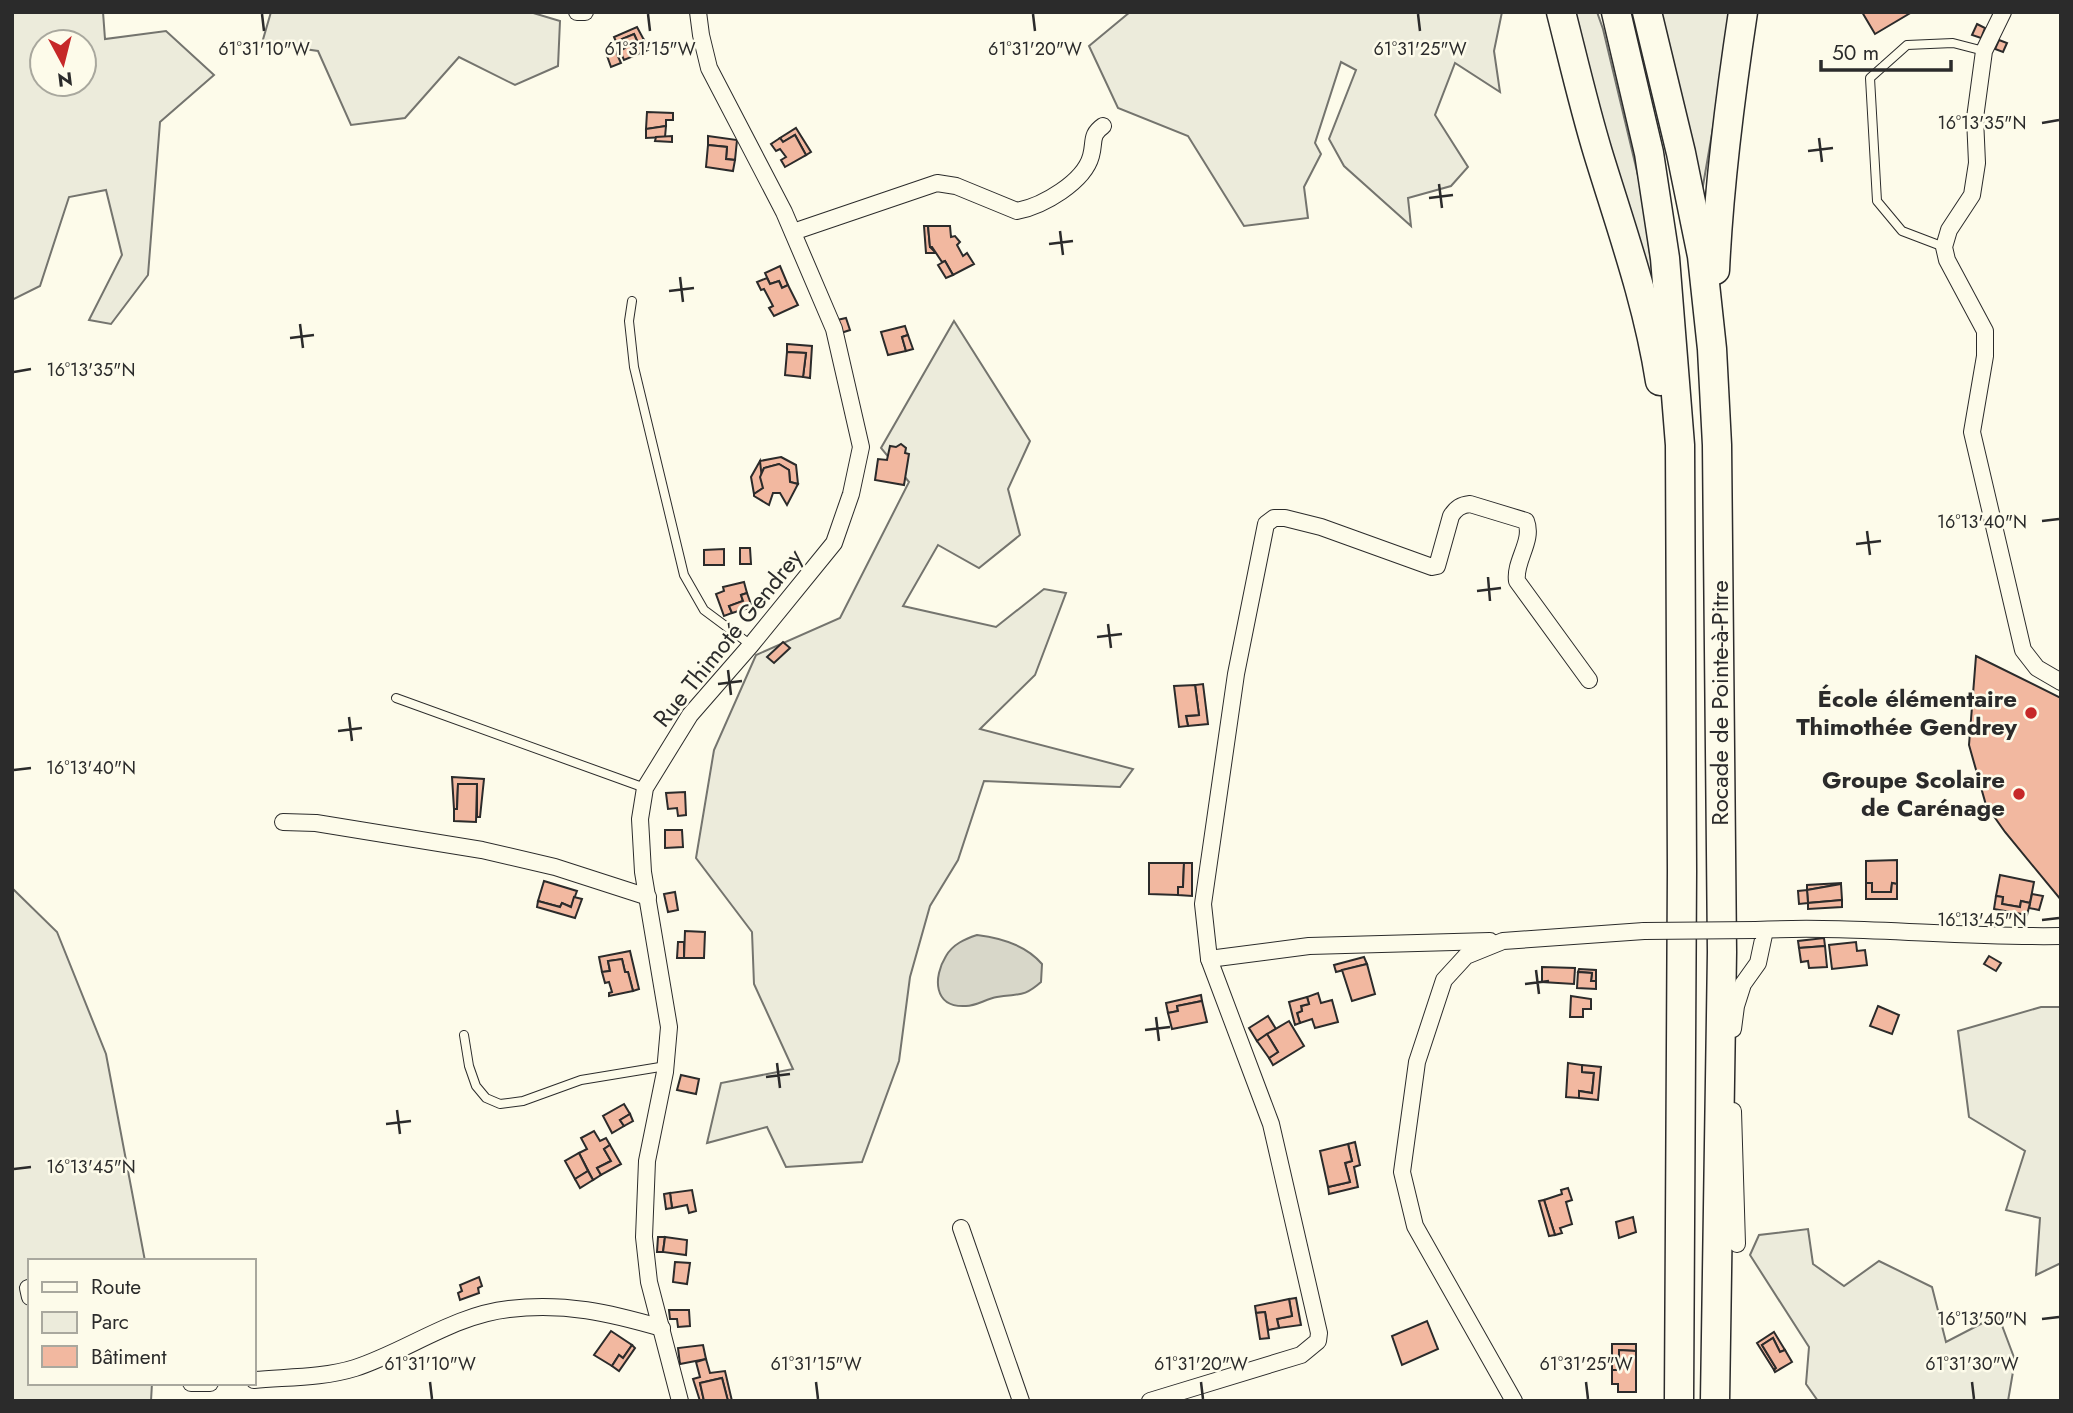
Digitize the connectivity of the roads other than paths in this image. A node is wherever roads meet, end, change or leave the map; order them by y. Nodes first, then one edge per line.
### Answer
1 (577, 12) edge
2 (585, 12) edge
3 (698, 12) edge
4 (1561, 12) edge
5 (1616, 12) edge
6 (1647, 12) edge
7 (1743, 12) edge
8 (2003, 12) edge
9 (1984, 51) junction
10 (1103, 126) dead end
11 (793, 232) junction
12 (1944, 247) junction
13 (632, 301) dead end
14 (1712, 349) junction
15 (1680, 575) junction
16 (751, 645) junction
17 (1589, 680) dead end
18 (2061, 682) edge
19 (396, 698) dead end
20 (645, 788) junction
21 (284, 821) dead end
22 (648, 897) junction
23 (1760, 930) junction
24 (2061, 936) edge
25 (1503, 941) junction
26 (1209, 959) junction
27 (464, 1035) dead end
28 (666, 1066) junction
29 (961, 1228) dead end
30 (1737, 1244) dead end
31 (662, 1328) junction
32 (256, 1380) edge
33 (680, 1401) edge
34 (1021, 1401) edge
35 (1150, 1401) edge
36 (1514, 1401) edge
37 (1679, 1401) edge
38 (1715, 1401) edge

1 - 2 street
3 - 11 street, Rue Thimoté Gendrey
4 - 15 highway
5 - 15 highway, Rocade de Pointe-à-Pitre
6 - 14 highway, Rocade de Pointe-à-Pitre
7 - 14 highway
8 - 9 street
9 - 12 street
9 - 12 lane
10 - 11 street
11 - 16 street, Rue Thimoté Gendrey
12 - 18 street
13 - 16 lane
14 - 38 highway, Rocade de Pointe-à-Pitre
15 - 37 highway, Rocade de Pointe-à-Pitre
16 - 20 street, Rue Thimoté Gendrey
17 - 26 street
19 - 20 lane
20 - 22 street, Rue Thimoté Gendrey
21 - 22 street
22 - 28 street, Rue Thimoté Gendrey
23 - 24 street
23 - 25 street, bridge
23 - 30 street
25 - 26 street
25 - 36 street
26 - 35 street
27 - 28 lane
28 - 31 street, Rue Thimoté Gendrey
29 - 34 street
31 - 32 street
31 - 33 street, Rue Thimoté Gendrey

